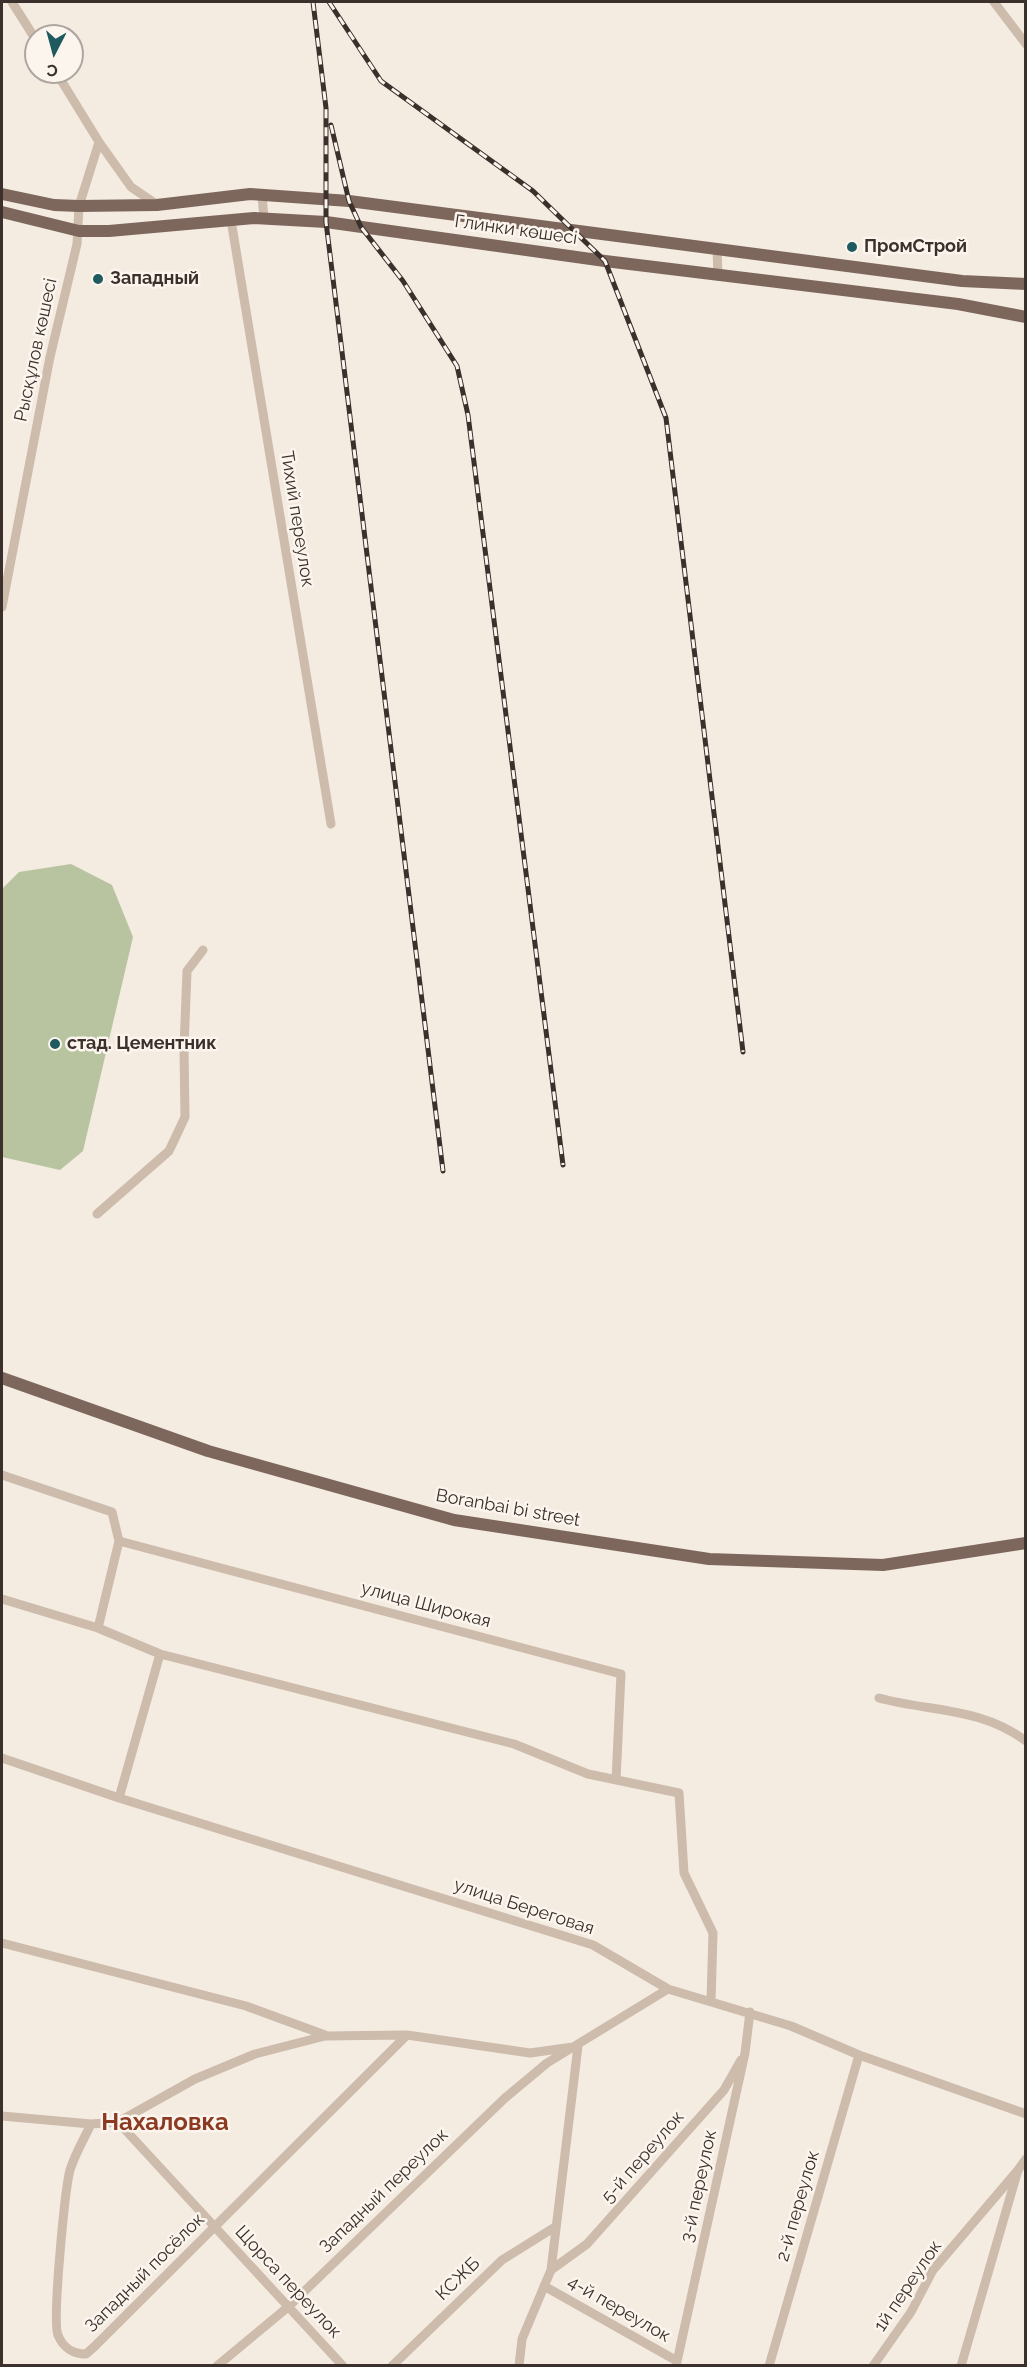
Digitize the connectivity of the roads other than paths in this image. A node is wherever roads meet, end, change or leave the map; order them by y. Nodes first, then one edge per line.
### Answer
1 (12, 2) edge
2 (994, 2) edge
3 (26, 24) edge
4 (1026, 44) edge
5 (63, 84) edge
6 (99, 142) junction
7 (2, 194) edge
8 (262, 195) junction
9 (157, 205) junction
10 (79, 206) junction
11 (2, 212) edge
12 (264, 218) junction
13 (231, 220) junction
14 (79, 231) junction
15 (717, 249) junction
16 (718, 276) junction
17 (1026, 284) edge
18 (1026, 317) edge
19 (2, 607) edge
20 (331, 824) dead end
21 (203, 950) dead end
22 (97, 1214) dead end
23 (2, 1378) edge
24 (2, 1475) edge
25 (119, 1541) junction
26 (1026, 1543) edge
27 (2, 1599) edge
28 (98, 1628) junction
29 (160, 1654) junction
30 (879, 1698) dead end
31 (1026, 1741) edge
32 (2, 1758) edge
33 (616, 1780) junction
34 (119, 1798) junction
35 (2, 1943) edge
36 (668, 1989) junction
37 (711, 2001) junction
38 (750, 2012) junction
39 (407, 2035) junction
40 (325, 2036) junction
41 (578, 2046) junction
42 (745, 2053) junction
43 (859, 2055) junction
44 (1026, 2114) edge
45 (2, 2116) edge
46 (118, 2122) junction
47 (91, 2124) junction
48 (1026, 2159) edge
49 (1018, 2170) junction
50 (214, 2227) junction
51 (555, 2227) junction
52 (551, 2270) junction
53 (544, 2286) junction
54 (288, 2307) junction
55 (677, 2363) edge
56 (217, 2366) edge
57 (343, 2366) edge
58 (392, 2366) edge
59 (519, 2366) edge
60 (769, 2366) edge
61 (873, 2366) edge
62 (961, 2366) edge

1 - 3 street
2 - 4 street
5 - 6 street
6 - 9 street
6 - 10 street, Рысқұлов көшесі
7 - 10 main road, Глинки көшесі
8 - 9 main road, Глинки көшесі
8 - 12 street
8 - 15 main road, Глинки көшесі
9 - 10 main road, Глинки көшесі
10 - 14 street, Рысқұлов көшесі
11 - 14 main road, Глинки көшесі
12 - 13 main road, Глинки көшесі
12 - 16 main road, Глинки көшесі
13 - 14 main road, Глинки көшесі
13 - 20 street, Тихий переулок
14 - 19 street, Рысқұлов көшесі
15 - 16 street
15 - 17 main road, Глинки көшесі
16 - 18 main road, Глинки көшесі
21 - 22 street
23 - 26 main road, Boranbai bi street
24 - 25 street
25 - 28 street
25 - 33 street, улица Широкая
27 - 28 street
28 - 29 street
29 - 33 street
29 - 34 street
30 - 31 street
32 - 34 street, улица Береговая
33 - 37 street
34 - 36 street, улица Береговая
35 - 40 street
36 - 37 street, улица Береговая
36 - 41 street, Западный переулок
37 - 38 street, улица Береговая
38 - 42 street, 3-й переулок
38 - 43 street, улица Береговая
39 - 40 street
39 - 41 street
39 - 50 street, Западный посёлок
40 - 46 street
41 - 51 street
41 - 54 street, Западный переулок
42 - 52 street, 5-й переулок
42 - 55 street, 3-й переулок
43 - 44 street, улица Береговая
43 - 60 street, 2-й переулок
45 - 47 street
46 - 47 street
46 - 50 street, Щорса переулок
47 - 50 street, Западный посёлок
48 - 49 street, 1й переулок
49 - 61 street, 1й переулок
49 - 62 street
50 - 54 street, Щорса переулок
51 - 52 street
51 - 58 street, КСЖБ
52 - 53 street
53 - 55 street, 4-й переулок
53 - 59 street
54 - 56 street, Западный переулок
54 - 57 street, Щорса переулок

